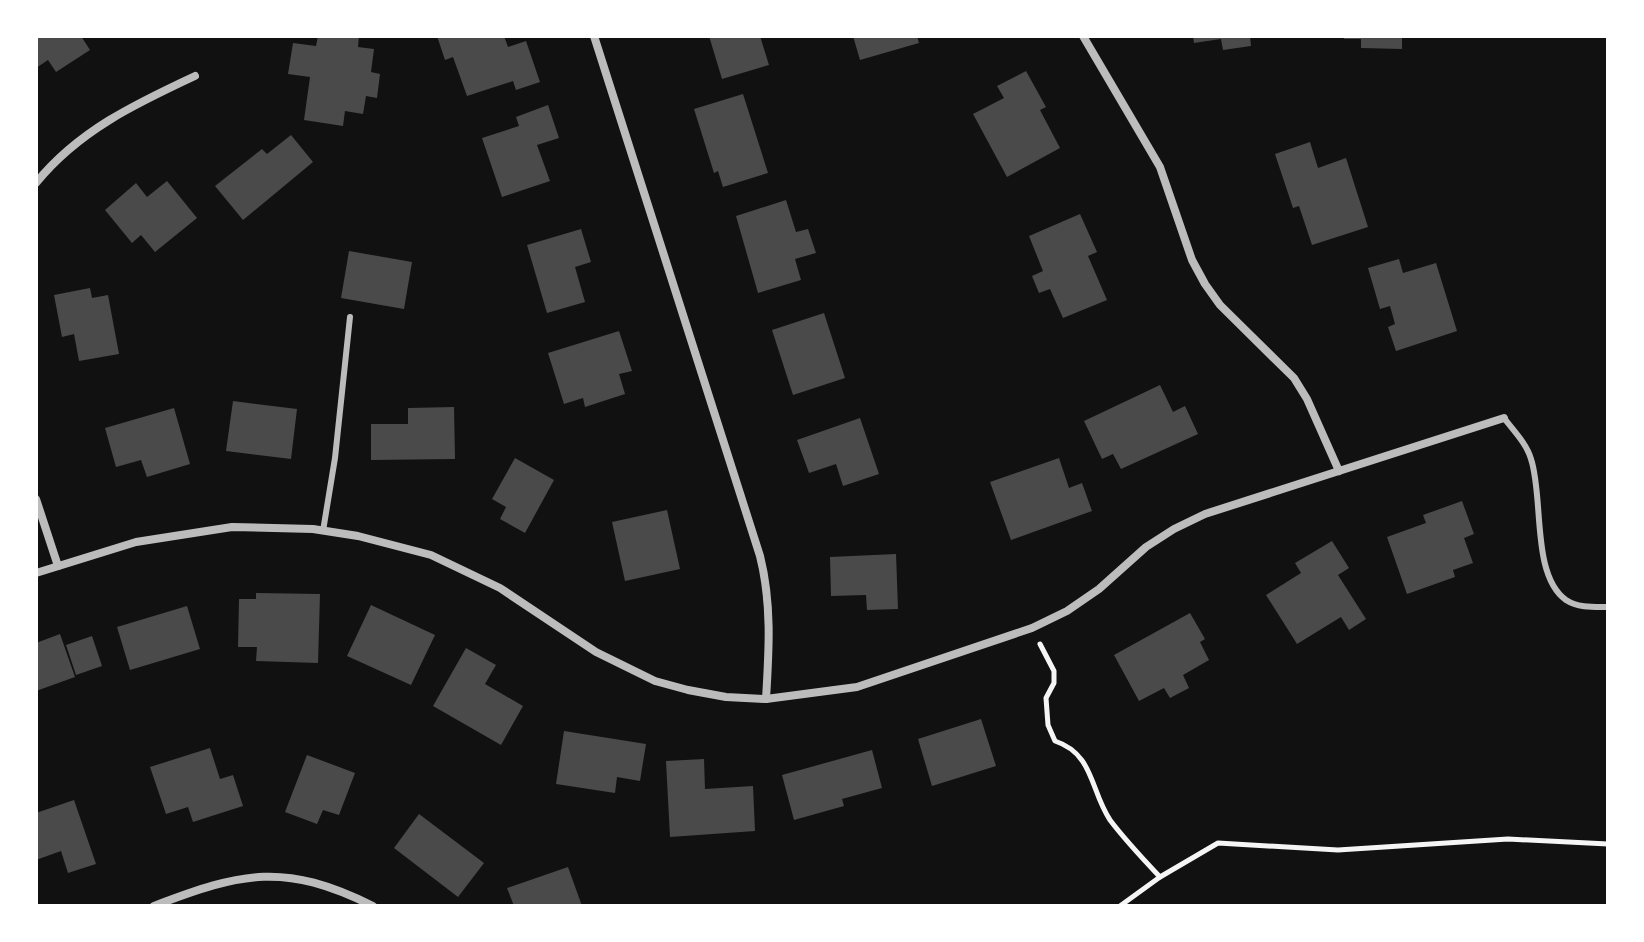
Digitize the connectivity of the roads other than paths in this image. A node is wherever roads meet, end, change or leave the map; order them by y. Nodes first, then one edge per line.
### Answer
1 (594, 36) edge
2 (1083, 36) edge
3 (195, 76) dead end
4 (36, 183) edge
5 (350, 317) dead end
6 (1504, 418) joint
7 (1339, 471) junction
8 (36, 499) edge
9 (323, 531) junction
10 (58, 566) junction
11 (36, 573) edge
12 (1608, 607) edge
13 (766, 699) junction
14 (154, 906) edge
15 (373, 906) edge

1 - 13 street
2 - 7 street
3 - 4 street
5 - 9 lane
6 - 7 street
6 - 12 lane
7 - 13 street
8 - 10 street
9 - 10 street
9 - 13 street
10 - 11 street
14 - 15 street

